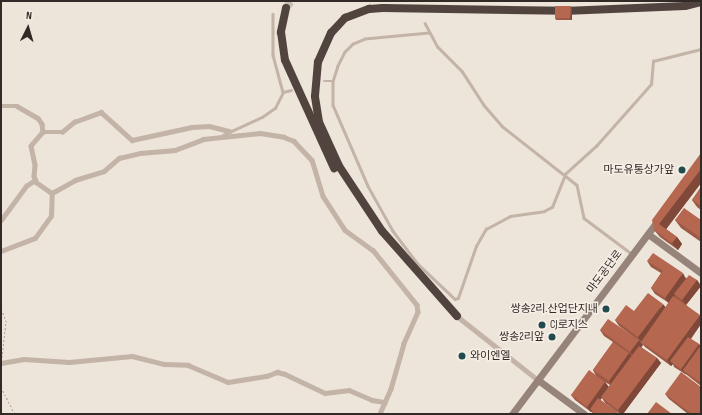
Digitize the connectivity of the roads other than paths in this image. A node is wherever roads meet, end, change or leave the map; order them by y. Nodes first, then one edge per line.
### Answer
1 (701, 2) edge
2 (286, 8) tunnel mouth
3 (273, 14) dead end
4 (425, 23) dead end
5 (428, 33) junction
6 (701, 49) edge
7 (324, 81) dead end
8 (333, 81) junction
9 (291, 90) dead end
10 (283, 92) junction
11 (1, 106) edge
12 (229, 131) junction
13 (43, 132) junction
14 (219, 138) junction
15 (565, 174) junction
16 (35, 180) junction
17 (52, 193) junction
18 (666, 210) edge
19 (1, 220) edge
20 (648, 234) junction
21 (1, 251) edge
22 (632, 254) junction
23 (701, 273) edge
24 (457, 316) junction
25 (1, 363) edge
26 (538, 380) junction
27 (385, 402) junction
28 (380, 414) edge
29 (512, 414) edge
30 (584, 414) edge

1 - 24 highway
2 - 24 highway
3 - 10 lane
4 - 5 lane
5 - 8 lane
5 - 15 lane
6 - 15 lane
7 - 8 lane
8 - 15 lane
9 - 10 lane
10 - 12 lane
11 - 13 street
12 - 13 street
12 - 14 lane
13 - 16 street
14 - 17 street
14 - 27 street
15 - 22 lane
16 - 17 street
16 - 19 street
17 - 21 street
18 - 20 main road, 마도공단로
20 - 22 main road, 마도공단로
20 - 23 main road
22 - 26 main road, 마도공단로
24 - 26 street
25 - 27 street
26 - 29 main road, 마도공단로
26 - 30 main road
27 - 28 street

